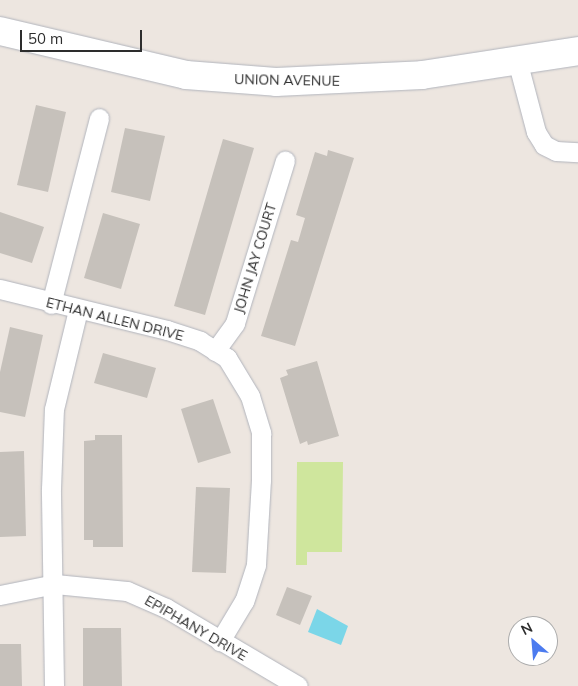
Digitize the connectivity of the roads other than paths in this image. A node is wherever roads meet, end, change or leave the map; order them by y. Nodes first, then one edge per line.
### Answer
1 (0, 31) edge
2 (578, 51) edge
3 (516, 60) junction
4 (99, 118) dead end
5 (578, 152) edge
6 (286, 160) dead end
7 (0, 289) edge
8 (51, 304) junction
9 (78, 310) junction
10 (215, 351) junction
11 (55, 584) junction
12 (0, 595) edge
13 (220, 640) junction
14 (54, 686) edge
15 (298, 686) edge

1 - 3 street, UNION AVENUE
2 - 3 street, UNION AVENUE
3 - 5 street
4 - 8 street
6 - 10 street, JOHN JAY COURT
7 - 8 street, ETHAN ALLEN DRIVE
8 - 9 street, ETHAN ALLEN DRIVE
9 - 10 street, ETHAN ALLEN DRIVE
9 - 11 street
10 - 13 street, ETHAN ALLEN DRIVE
11 - 12 street, EPIPHANY DRIVE
11 - 13 street, EPIPHANY DRIVE
11 - 14 street
13 - 15 street, EPIPHANY DRIVE

